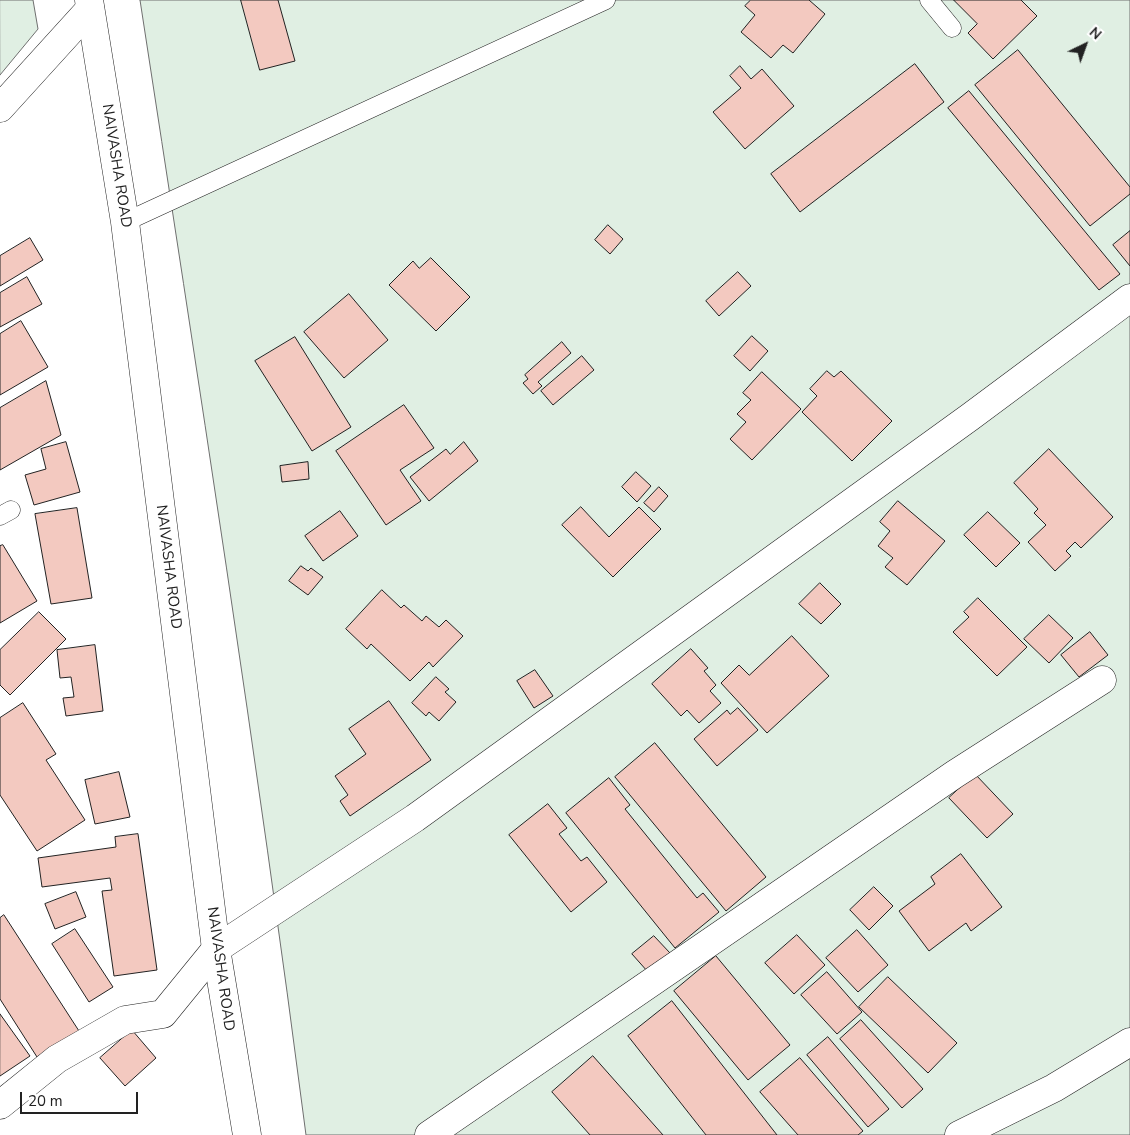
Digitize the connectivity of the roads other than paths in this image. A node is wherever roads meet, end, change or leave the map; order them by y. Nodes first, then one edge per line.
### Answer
1 (606, 0) edge
2 (928, 0) edge
3 (90, 4) edge
4 (952, 28) dead end
5 (0, 108) edge
6 (125, 222) junction
7 (1130, 298) edge
8 (1102, 680) dead end
9 (216, 949) junction
10 (1130, 1042) edge
11 (0, 1105) edge
12 (247, 1135) edge
13 (429, 1135) edge
14 (959, 1135) edge

1 - 6 lane
2 - 4 lane
3 - 5 street
3 - 6 street, NAIVASHA ROAD
6 - 9 street, NAIVASHA ROAD
7 - 9 street
8 - 13 street
9 - 11 street
9 - 12 street, NAIVASHA ROAD
10 - 14 street

